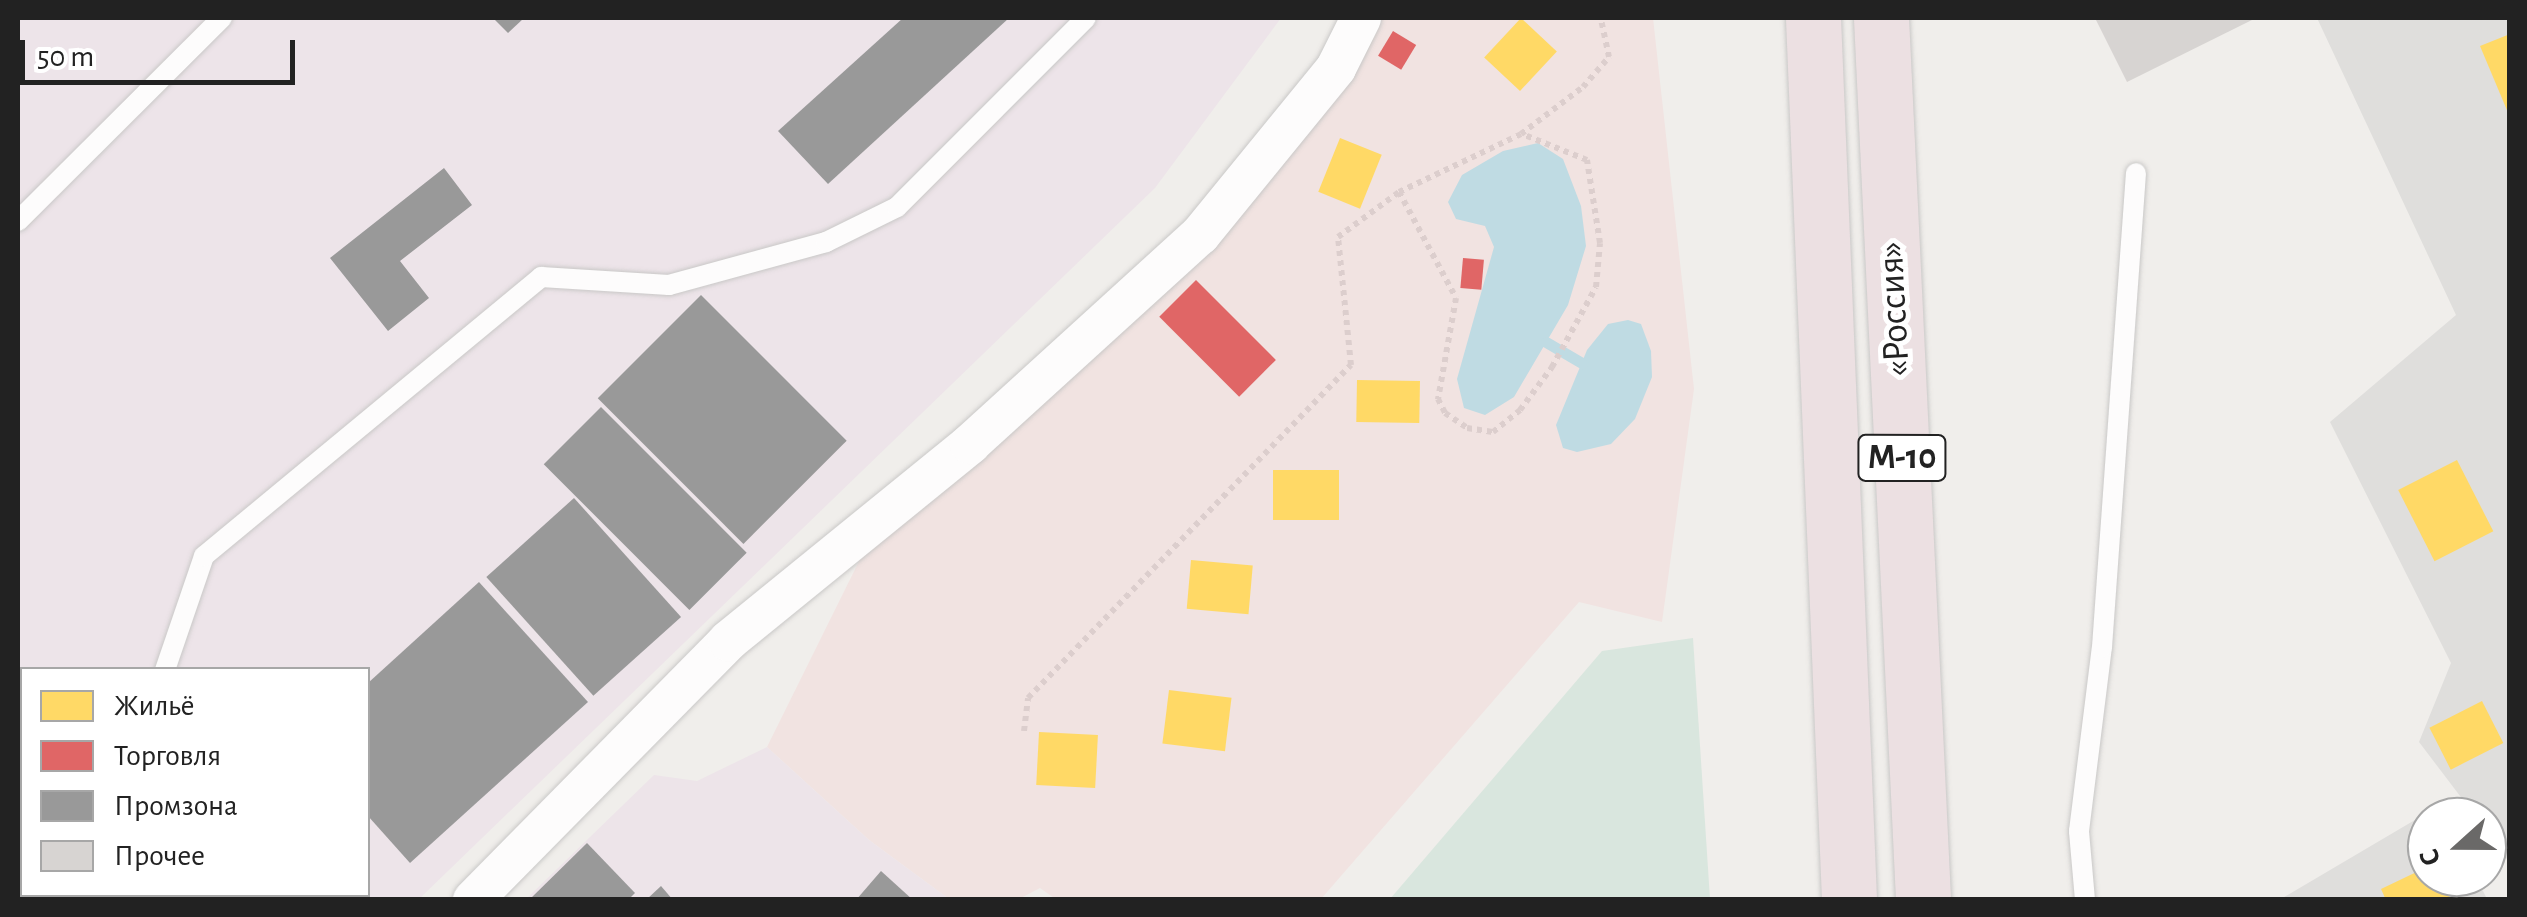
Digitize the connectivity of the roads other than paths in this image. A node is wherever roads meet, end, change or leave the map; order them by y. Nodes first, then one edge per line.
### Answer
1 (222, 18) edge
2 (1086, 18) edge
3 (1361, 18) edge
4 (1813, 18) edge
5 (1882, 18) edge
6 (2136, 173) dead end
7 (18, 222) edge
8 (166, 667) edge
9 (473, 900) edge
10 (1849, 900) edge
11 (1923, 900) edge
12 (2084, 900) edge

1 - 7 lane
2 - 8 lane
3 - 9 street
4 - 10 highway, «Россия» / М-10
5 - 11 highway, «Россия» / М-10
6 - 12 lane

